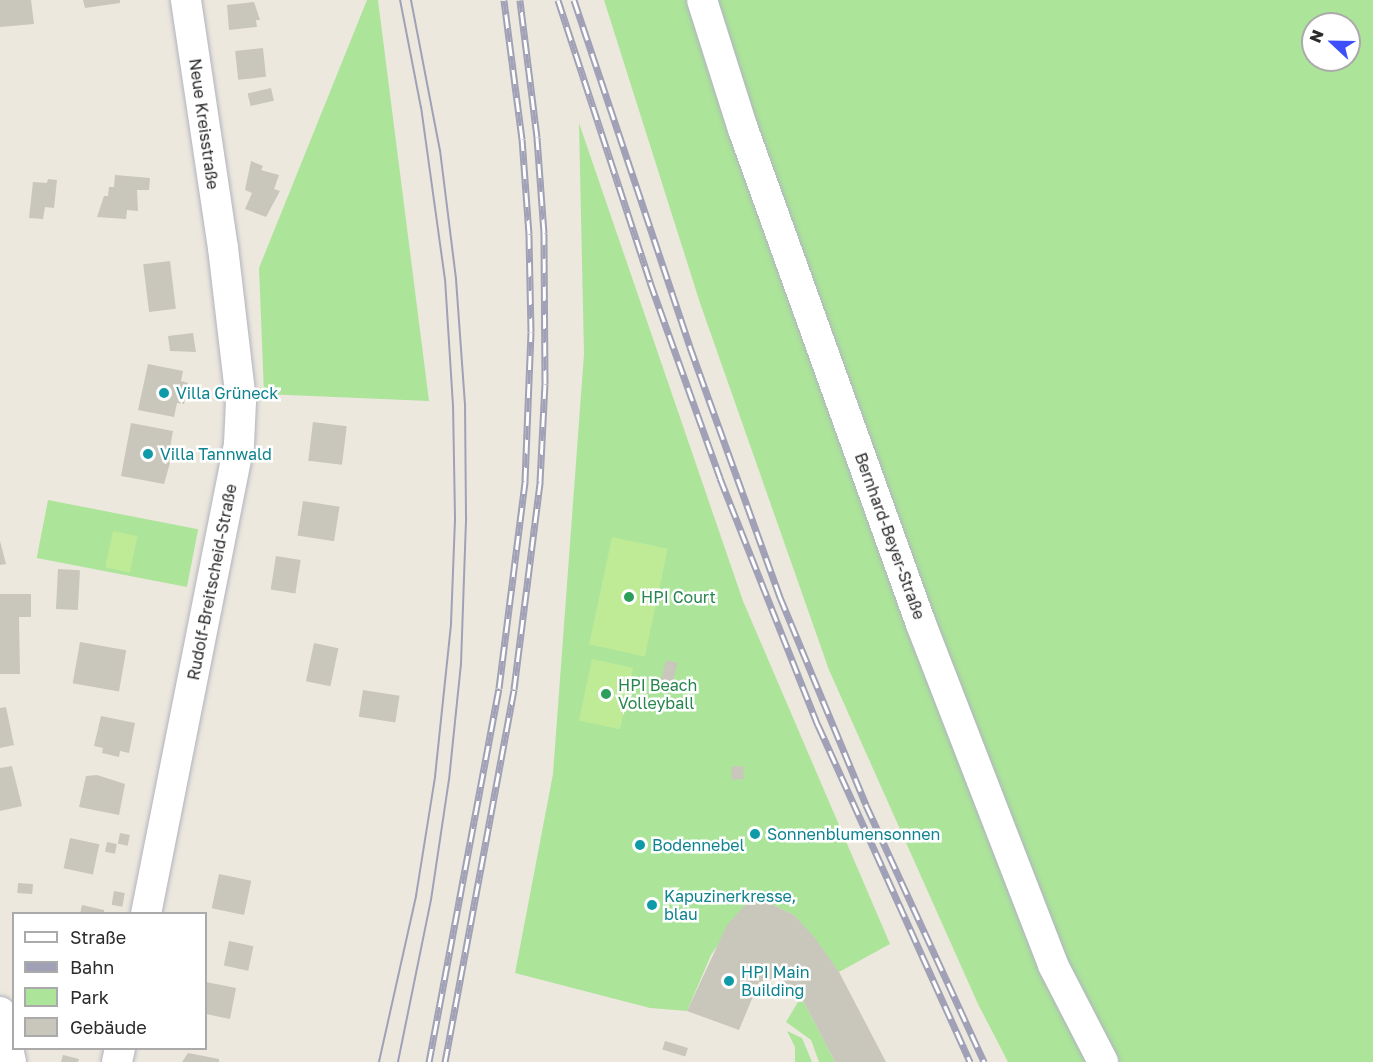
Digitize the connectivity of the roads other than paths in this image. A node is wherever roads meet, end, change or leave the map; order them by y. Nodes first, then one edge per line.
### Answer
1 (186, 0) edge
2 (702, 0) edge
3 (223, 248) joint
4 (146, 912) edge
5 (0, 1011) edge
6 (11, 1062) edge
7 (1103, 1062) edge

1 - 3 street, Neue Kreisstraße
2 - 7 street, Bernhard-Beyer-Straße
3 - 4 street, Rudolf-Breitscheid-Straße
5 - 6 street

